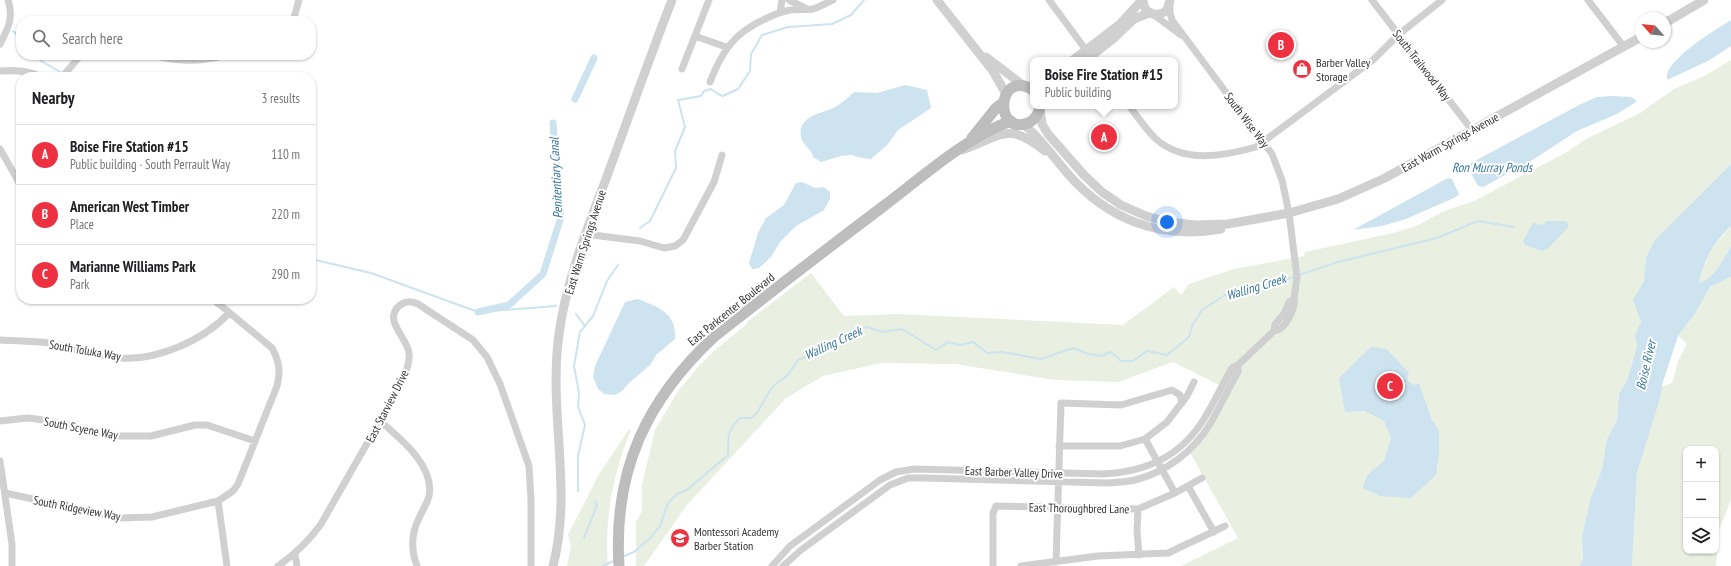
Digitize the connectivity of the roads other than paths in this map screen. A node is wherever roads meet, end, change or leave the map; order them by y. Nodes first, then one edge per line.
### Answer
1 (8, 0) edge
2 (299, 0) edge
3 (672, 0) edge
4 (709, 0) edge
5 (782, 0) edge
6 (789, 0) edge
7 (833, 0) edge
8 (937, 0) edge
9 (1049, 0) edge
10 (1143, 0) edge
11 (1372, 0) edge
12 (1442, 0) edge
13 (1588, 0) edge
14 (1704, 0) edge
15 (1171, 1) edge
16 (807, 9) junction
17 (780, 12) junction
18 (1152, 14) junction
19 (295, 16) edge
20 (1671, 19) edge
21 (1398, 35) junction
22 (695, 36) junction
23 (1184, 37) junction
24 (1635, 41) edge
25 (0, 44) edge
26 (726, 47) junction
27 (1624, 47) junction
28 (977, 51) junction
29 (1089, 57) edge
30 (77, 60) edge
31 (174, 60) edge
32 (203, 60) edge
33 (682, 69) dead end
34 (0, 71) edge
35 (28, 72) edge
36 (66, 72) edge
37 (710, 82) dead end
38 (1030, 88) edge
39 (1004, 99) junction
40 (1039, 109) edge
41 (1040, 109) edge
42 (1131, 109) edge
43 (1011, 121) junction
44 (1023, 124) junction
45 (1472, 130) junction
46 (1263, 142) junction
47 (968, 143) junction
48 (0, 149) edge
49 (957, 151) junction
50 (722, 155) dead end
51 (1060, 163) junction
52 (16, 177) edge
53 (1289, 213) junction
54 (1248, 222) junction
55 (585, 234) junction
56 (218, 304) edge
57 (230, 313) junction
58 (0, 340) edge
59 (1238, 365) junction
60 (1194, 382) dead end
61 (1182, 403) junction
62 (0, 421) edge
63 (380, 421) junction
64 (1145, 439) junction
65 (255, 441) junction
66 (1059, 446) junction
67 (0, 461) edge
68 (1158, 462) junction
69 (1162, 469) junction
70 (1058, 473) junction
71 (1202, 478) dead end
72 (1058, 481) junction
73 (1188, 486) junction
74 (1176, 492) junction
75 (5, 493) junction
76 (218, 501) junction
77 (1057, 507) junction
78 (1138, 509) junction
79 (0, 513) edge
80 (8, 513) junction
81 (1225, 526) dead end
82 (1214, 532) junction
83 (295, 554) junction
84 (1139, 555) junction
85 (1056, 562) junction
86 (12, 566) edge
87 (227, 566) edge
88 (278, 566) edge
89 (298, 566) edge
90 (417, 566) edge
91 (531, 566) edge
92 (553, 566) edge
93 (619, 566) edge
94 (772, 566) edge
95 (782, 566) edge
96 (993, 566) edge
97 (1021, 566) edge

1 - 25 street
2 - 19 street
3 - 55 street, East Warm Springs Avenue
4 - 22 street
5 - 17 street
6 - 16 street
7 - 16 street
8 - 28 street
9 - 29 street
10 - 18 street
10 - 29 street
11 - 21 street, South Trailwood Way
12 - 21 street
13 - 27 street
14 - 20 street
15 - 18 street
15 - 23 street, South Wise Way
16 - 17 street
17 - 26 street
18 - 23 street, South Wise Way
18 - 29 street
21 - 45 street, South Trailwood Way
21 - 46 street
22 - 26 street
22 - 33 street
23 - 46 street, South Wise Way
24 - 27 street, East Warm Springs Avenue
26 - 37 street
27 - 45 street, East Warm Springs Avenue
28 - 38 street
28 - 39 street
30 - 36 street
31 - 32 street
34 - 35 street
38 - 39 main road
39 - 43 main road
39 - 47 main road, East Parkcenter Boulevard
40 - 44 main road
41 - 54 street, East Warm Springs Avenue
42 - 46 street
43 - 44 main road
43 - 47 main road, East Parkcenter Boulevard
44 - 51 street, East Warm Springs Avenue
45 - 53 street, East Warm Springs Avenue
46 - 53 street, South Wise Way
47 - 49 main road, East Parkcenter Boulevard
48 - 52 street
49 - 51 street
49 - 93 main road, East Parkcenter Boulevard
50 - 55 street
51 - 54 street, East Warm Springs Avenue
53 - 54 street, East Warm Springs Avenue
53 - 59 street, East Barber Valley Drive
55 - 92 street, East Warm Springs Avenue
56 - 57 street, South Ridgeview Way
57 - 58 street, South Toluka Way
57 - 65 street, South Ridgeview Way
59 - 68 street, East Barber Valley Drive
59 - 69 street, East Barber Valley Drive
60 - 61 street
61 - 64 street
61 - 66 street
62 - 65 street, South Scyene Way
63 - 83 street, East Starview Drive
63 - 90 street
63 - 91 street, East Starview Drive
64 - 66 street
64 - 68 street
65 - 76 street, South Ridgeview Way
66 - 70 street
67 - 75 street
68 - 69 street
68 - 70 street, East Barber Valley Drive
69 - 72 street, East Barber Valley Drive
69 - 74 street
70 - 72 street
70 - 94 street, East Barber Valley Drive
71 - 73 street, East Thoroughbred Lane
72 - 77 street
72 - 95 street, East Barber Valley Drive
73 - 74 street, East Thoroughbred Lane
73 - 82 street
74 - 78 street, East Thoroughbred Lane
75 - 76 street, South Ridgeview Way
75 - 80 street
76 - 87 street
77 - 78 street, East Thoroughbred Lane
77 - 85 street
77 - 96 street, East Thoroughbred Lane
78 - 84 street
79 - 80 street
80 - 86 street
81 - 82 street
82 - 84 street
83 - 88 street, East Starview Drive
83 - 89 street
84 - 85 street
85 - 97 street

